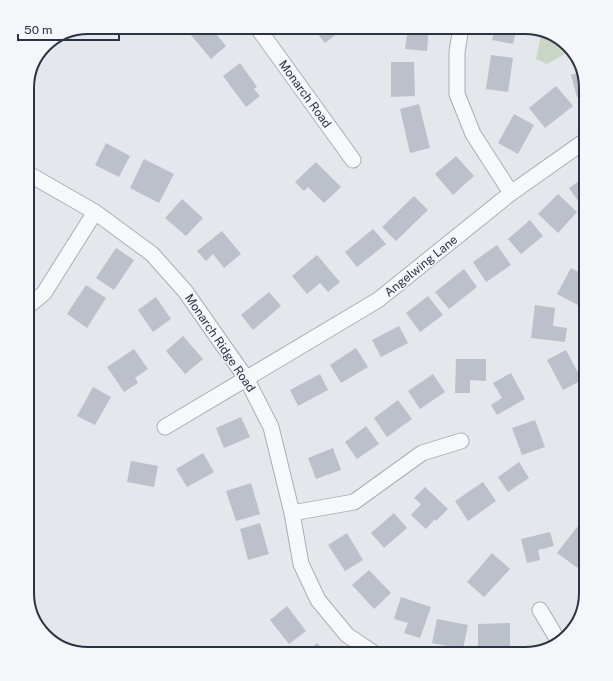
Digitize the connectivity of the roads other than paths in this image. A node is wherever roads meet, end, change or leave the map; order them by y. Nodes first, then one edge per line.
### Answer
1 (262, 34) edge
2 (460, 34) edge
3 (579, 145) edge
4 (353, 160) dead end
5 (34, 177) edge
6 (511, 193) junction
7 (95, 212) junction
8 (34, 301) edge
9 (246, 378) junction
10 (165, 427) dead end
11 (461, 441) dead end
12 (292, 513) junction
13 (540, 610) dead end
14 (556, 637) edge
15 (365, 647) edge

1 - 4 street, Monarch Road
2 - 6 street
3 - 6 street, Angelwing Lane
5 - 7 street, Monarch Ridge Road
6 - 9 street, Angelwing Lane
7 - 8 street
7 - 9 street, Monarch Ridge Road
9 - 10 street, Angelwing Lane
9 - 12 street, Monarch Ridge Road
11 - 12 street
12 - 15 street, Monarch Ridge Road
13 - 14 street

